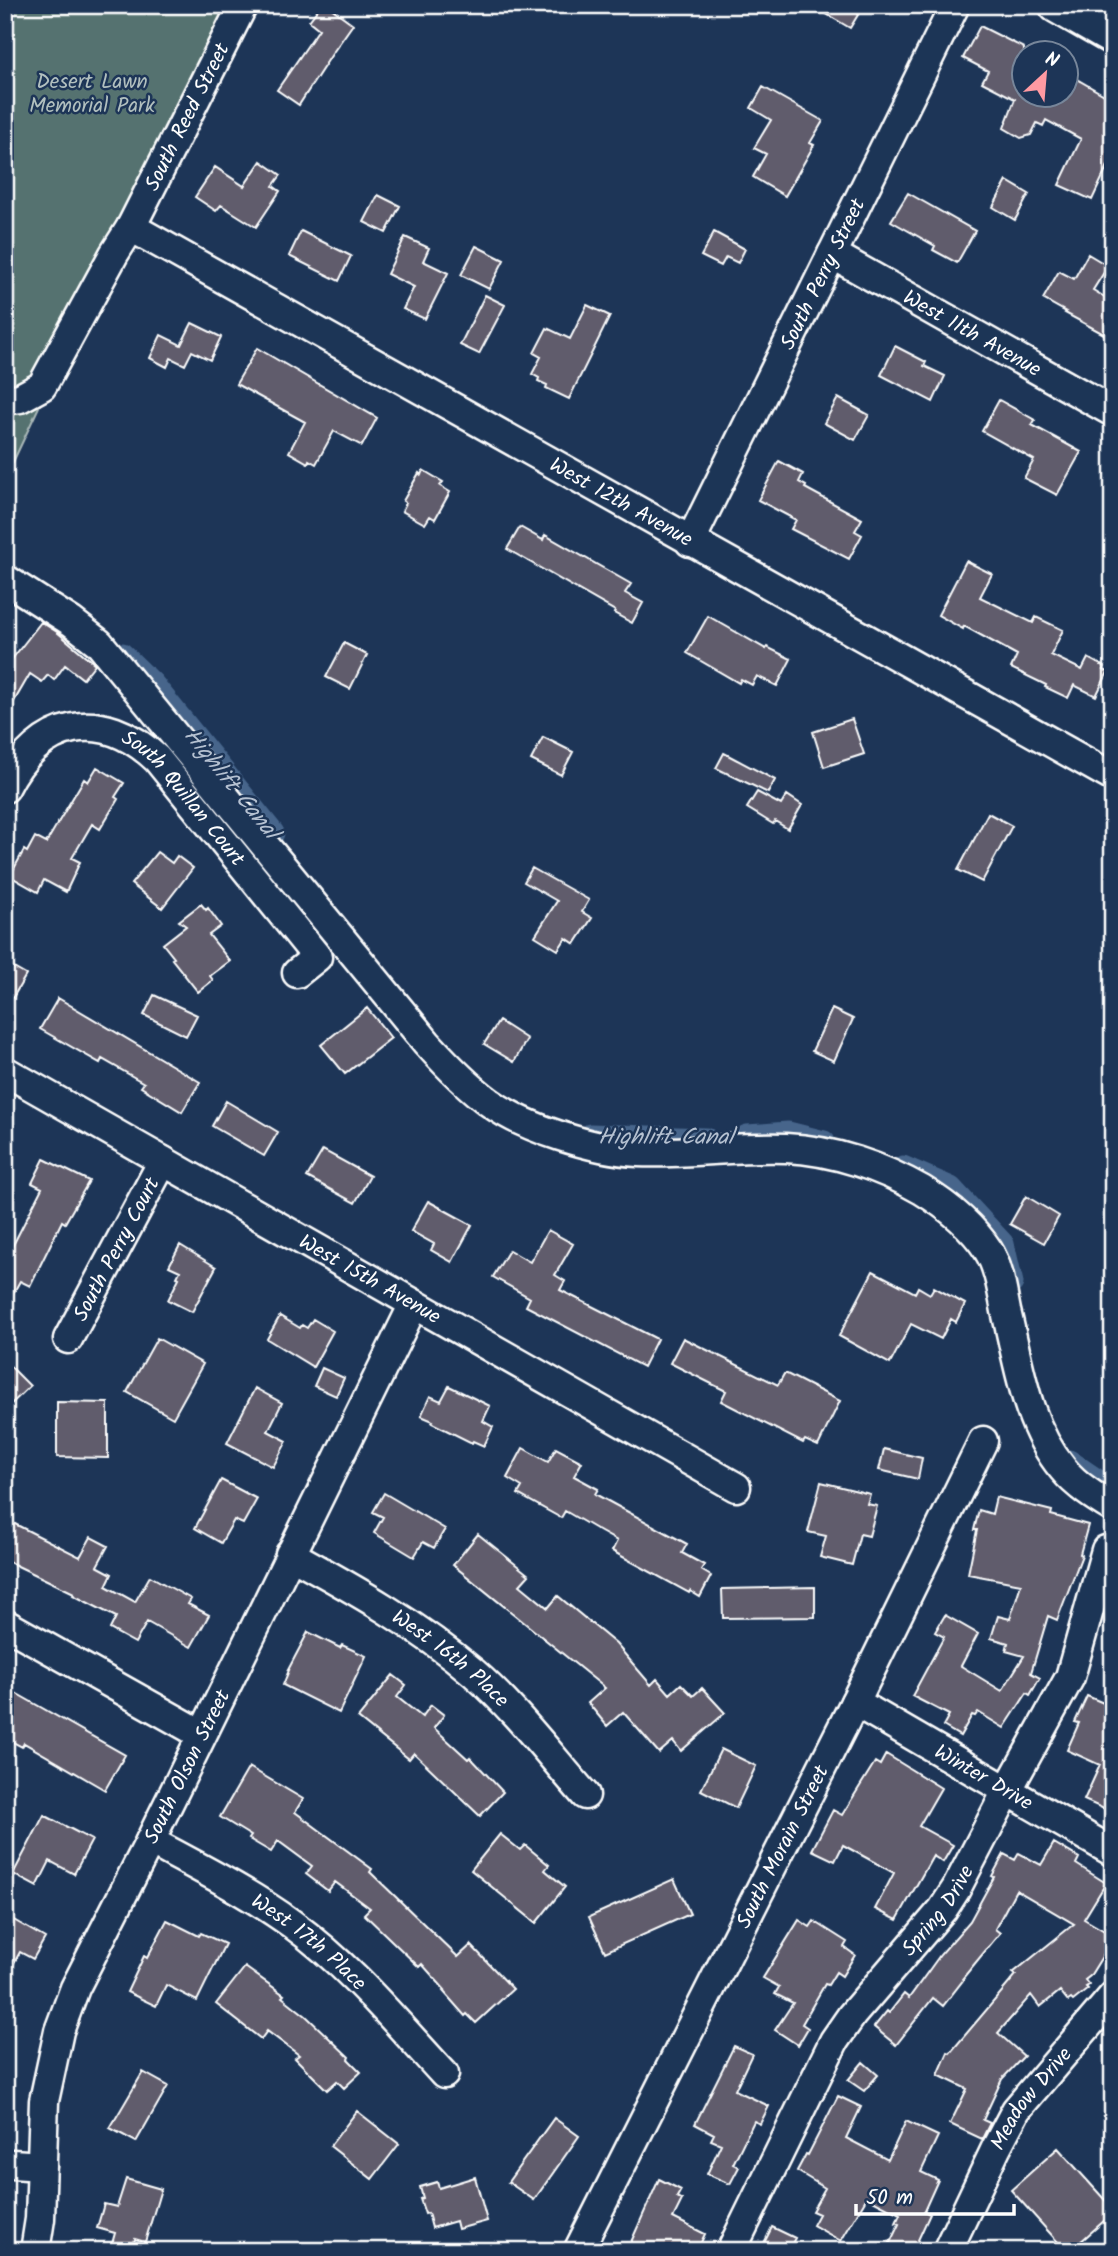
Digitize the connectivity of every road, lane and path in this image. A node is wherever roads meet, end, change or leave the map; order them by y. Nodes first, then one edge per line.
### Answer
1 (243, 5) edge
2 (955, 5) edge
3 (1057, 5) edge
4 (1113, 37) edge
5 (131, 227) junction
6 (832, 254) junction
7 (5, 400) edge
8 (1113, 412) edge
9 (690, 542) junction
10 (5, 579) edge
11 (1113, 777) edge
12 (5, 788) edge
13 (298, 973) dead end
14 (5, 1072) edge
15 (163, 1161) junction
16 (414, 1304) junction
17 (68, 1339) dead end
18 (983, 1441) dead end
19 (736, 1487) dead end
20 (1113, 1508) edge
21 (1106, 1550) dead end
22 (290, 1554) junction
23 (5, 1624) edge
24 (855, 1702) junction
25 (201, 1734) junction
26 (1007, 1791) junction
27 (585, 1796) dead end
28 (150, 1841) junction
29 (1113, 1852) edge
30 (1113, 1996) edge
31 (444, 2074) dead end
32 (12, 2164) dead end
33 (42, 2166) junction
34 (35, 2251) edge
35 (578, 2251) edge
36 (731, 2251) edge
37 (947, 2251) edge

1 - 5 street, South Reed Street
2 - 6 street, South Perry Street
3 - 4 main road
5 - 7 street, South Reed Street
5 - 9 street, West 12th Avenue
6 - 8 street, West 11th Avenue
6 - 9 street, South Perry Street
9 - 11 street, West 12th Avenue
10 - 20 street
12 - 13 street, South Quillan Court
14 - 15 street, West 15th Avenue
15 - 16 street, West 15th Avenue
15 - 17 street, South Perry Court
16 - 19 street, West 15th Avenue
16 - 22 street, South Olson Street
18 - 24 street, South Morain Street
21 - 26 street, Spring Drive
22 - 25 street, South Olson Street
22 - 27 street, West 16th Place
23 - 25 street
24 - 26 street, Winter Drive
24 - 35 street, South Morain Street
25 - 28 street, South Olson Street
26 - 29 street, Winter Drive
26 - 36 street, Spring Drive
28 - 31 street, West 17th Place
28 - 33 street, South Olson Street
30 - 37 street, Meadow Drive
32 - 33 street
33 - 34 street, South Olson Street

